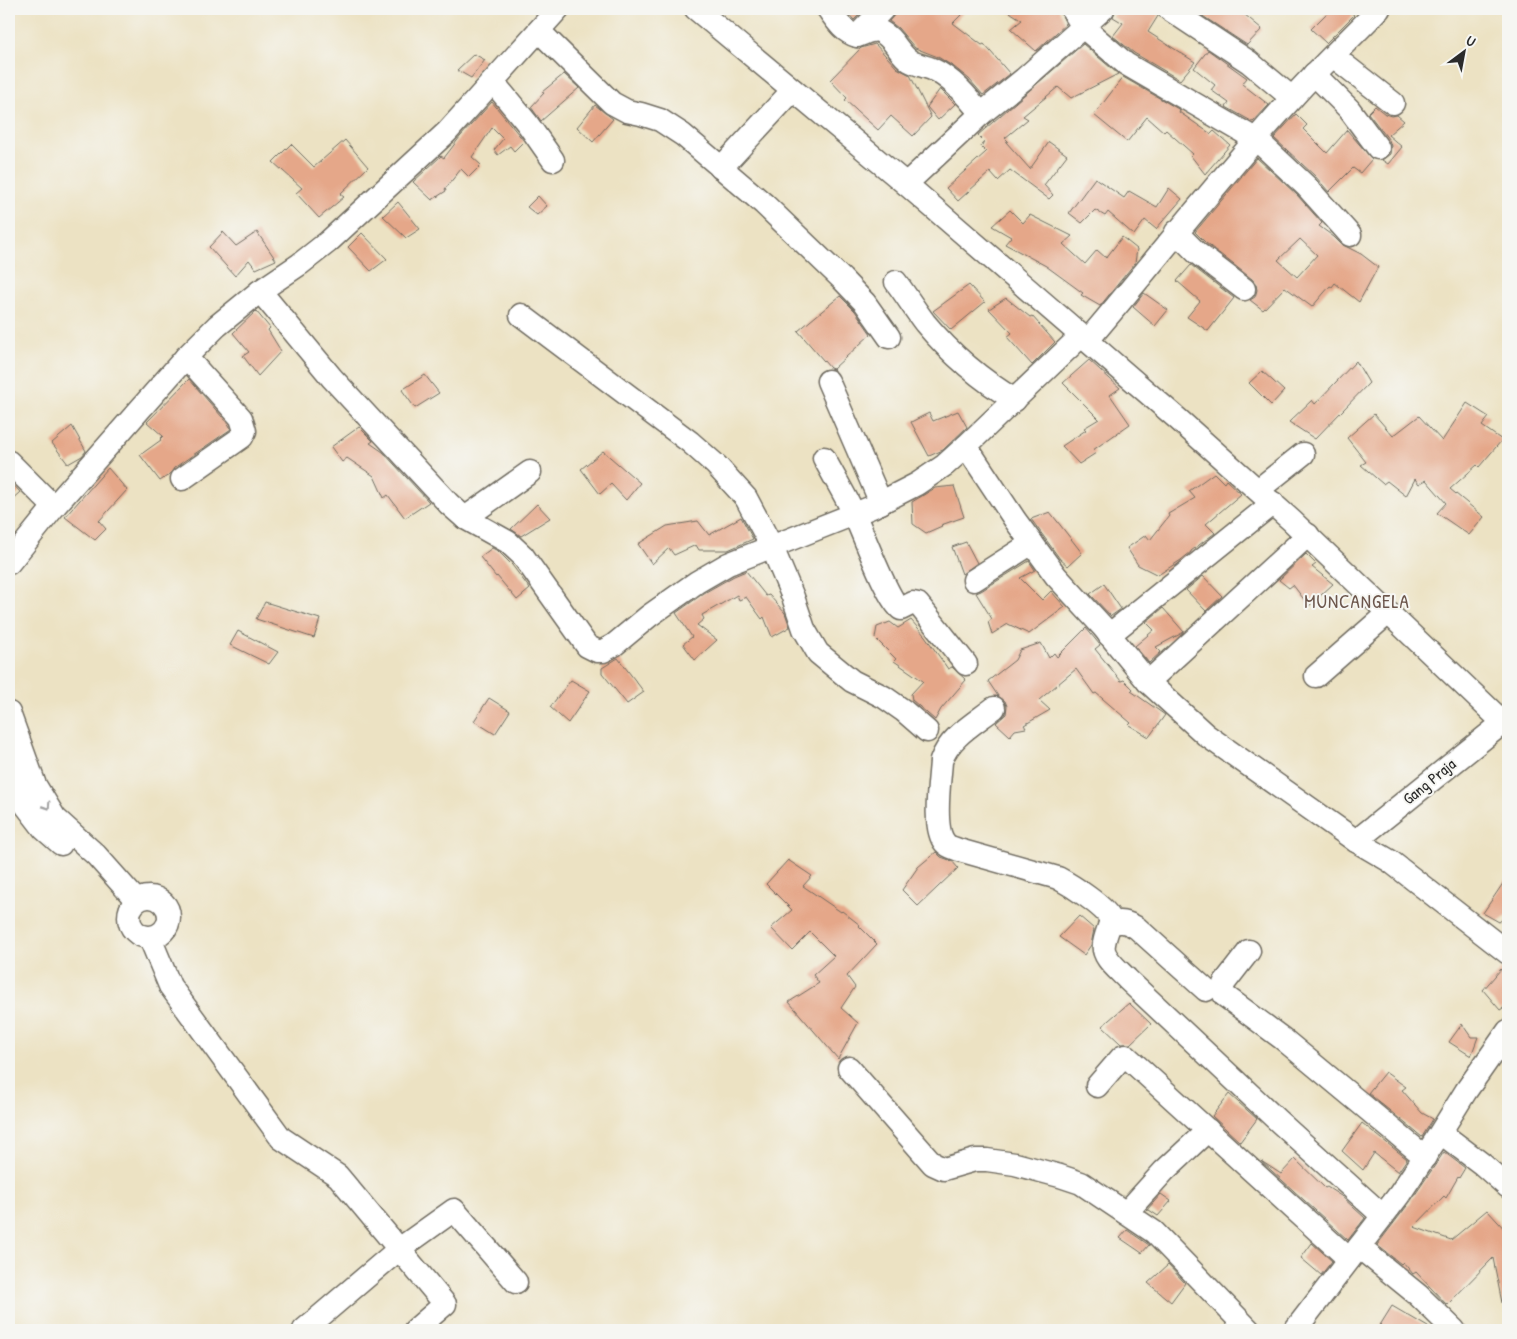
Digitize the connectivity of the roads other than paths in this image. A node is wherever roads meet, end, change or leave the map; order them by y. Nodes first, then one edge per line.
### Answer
1 (558, 9) edge
2 (696, 9) edge
3 (828, 9) edge
4 (884, 9) edge
5 (1103, 9) edge
6 (1169, 9) edge
7 (1379, 9) edge
8 (1078, 18) edge
9 (539, 31) junction
10 (857, 36) junction
11 (1333, 56) junction
12 (1314, 74) junction
13 (493, 82) junction
14 (793, 90) junction
15 (1292, 98) junction
16 (1393, 103) dead end
17 (981, 114) junction
18 (1256, 140) junction
19 (1378, 148) dead end
20 (553, 160) dead end
21 (721, 168) junction
22 (906, 184) junction
23 (1176, 232) junction
24 (1350, 235) dead end
25 (896, 282) dead end
26 (1244, 289) dead end
27 (260, 291) junction
28 (521, 315) dead end
29 (889, 337) dead end
30 (1085, 338) junction
31 (186, 357) junction
32 (828, 381) dead end
33 (1015, 400) junction
34 (966, 446) junction
35 (1304, 454) dead end
36 (824, 458) dead end
37 (9, 462) edge
38 (530, 472) dead end
39 (182, 479) dead end
40 (1266, 497) junction
41 (881, 502) junction
42 (54, 507) junction
43 (854, 515) junction
44 (464, 518) junction
45 (1308, 535) junction
46 (1032, 543) junction
47 (772, 547) junction
48 (9, 563) edge
49 (974, 580) dead end
50 (1388, 613) junction
51 (1109, 635) junction
52 (966, 664) dead end
53 (1316, 676) dead end
54 (1148, 682) junction
55 (994, 708) dead end
56 (9, 713) edge
57 (1506, 724) edge
58 (927, 731) dead end
59 (15, 757) edge
60 (1356, 841) junction
61 (133, 905) junction
62 (1110, 924) junction
63 (150, 938) junction
64 (1249, 950) dead end
65 (1508, 952) edge
66 (1206, 990) dead end
67 (1508, 1031) edge
68 (849, 1068) dead end
69 (1097, 1086) dead end
70 (1208, 1130) junction
71 (1441, 1133) junction
72 (1425, 1157) junction
73 (1508, 1187) edge
74 (1126, 1213) junction
75 (1383, 1216) junction
76 (398, 1250) junction
77 (1354, 1253) junction
78 (516, 1282) dead end
79 (438, 1323) edge
80 (304, 1330) edge
81 (415, 1330) edge
82 (1250, 1330) edge
83 (1295, 1330) edge
84 (1454, 1330) edge

1 - 9 street
2 - 14 street
3 - 10 street
4 - 10 street
5 - 8 street
6 - 15 street
7 - 11 street
8 - 17 street
8 - 18 street
9 - 13 street
9 - 21 street
10 - 17 street
11 - 12 street
11 - 16 street
12 - 15 street
12 - 19 street
13 - 20 street
13 - 27 street
14 - 21 street
14 - 22 street
15 - 18 street
17 - 22 street
18 - 23 street
18 - 24 street
21 - 29 street
22 - 30 street
23 - 26 street
23 - 30 street
25 - 33 street
27 - 31 street
27 - 44 street
28 - 47 street
30 - 33 street
30 - 40 street
31 - 39 street
31 - 42 street
32 - 41 street
33 - 34 street
34 - 41 street
34 - 46 street
35 - 40 street
36 - 43 street
37 - 42 street
38 - 44 street
40 - 45 street
40 - 51 street
41 - 43 street
42 - 48 street
43 - 47 street
43 - 52 street
44 - 47 street
45 - 50 street
45 - 54 street
46 - 49 street
46 - 51 street
47 - 58 street
50 - 53 street
50 - 57 street
51 - 54 street
54 - 60 street
55 - 62 street
56 - 59 street
57 - 60 street, Gang Praja
59 - 61 street
60 - 65 street
61 - 63 street
61 - 63 street
62 - 66 street
62 - 75 street
63 - 76 street
64 - 72 street
67 - 71 street
68 - 74 street
69 - 70 street
70 - 74 street
70 - 77 street
71 - 72 street
71 - 73 street
72 - 75 street
74 - 82 street
75 - 77 street
76 - 78 street
76 - 79 street
76 - 80 street
77 - 83 street
77 - 84 street
79 - 81 street

